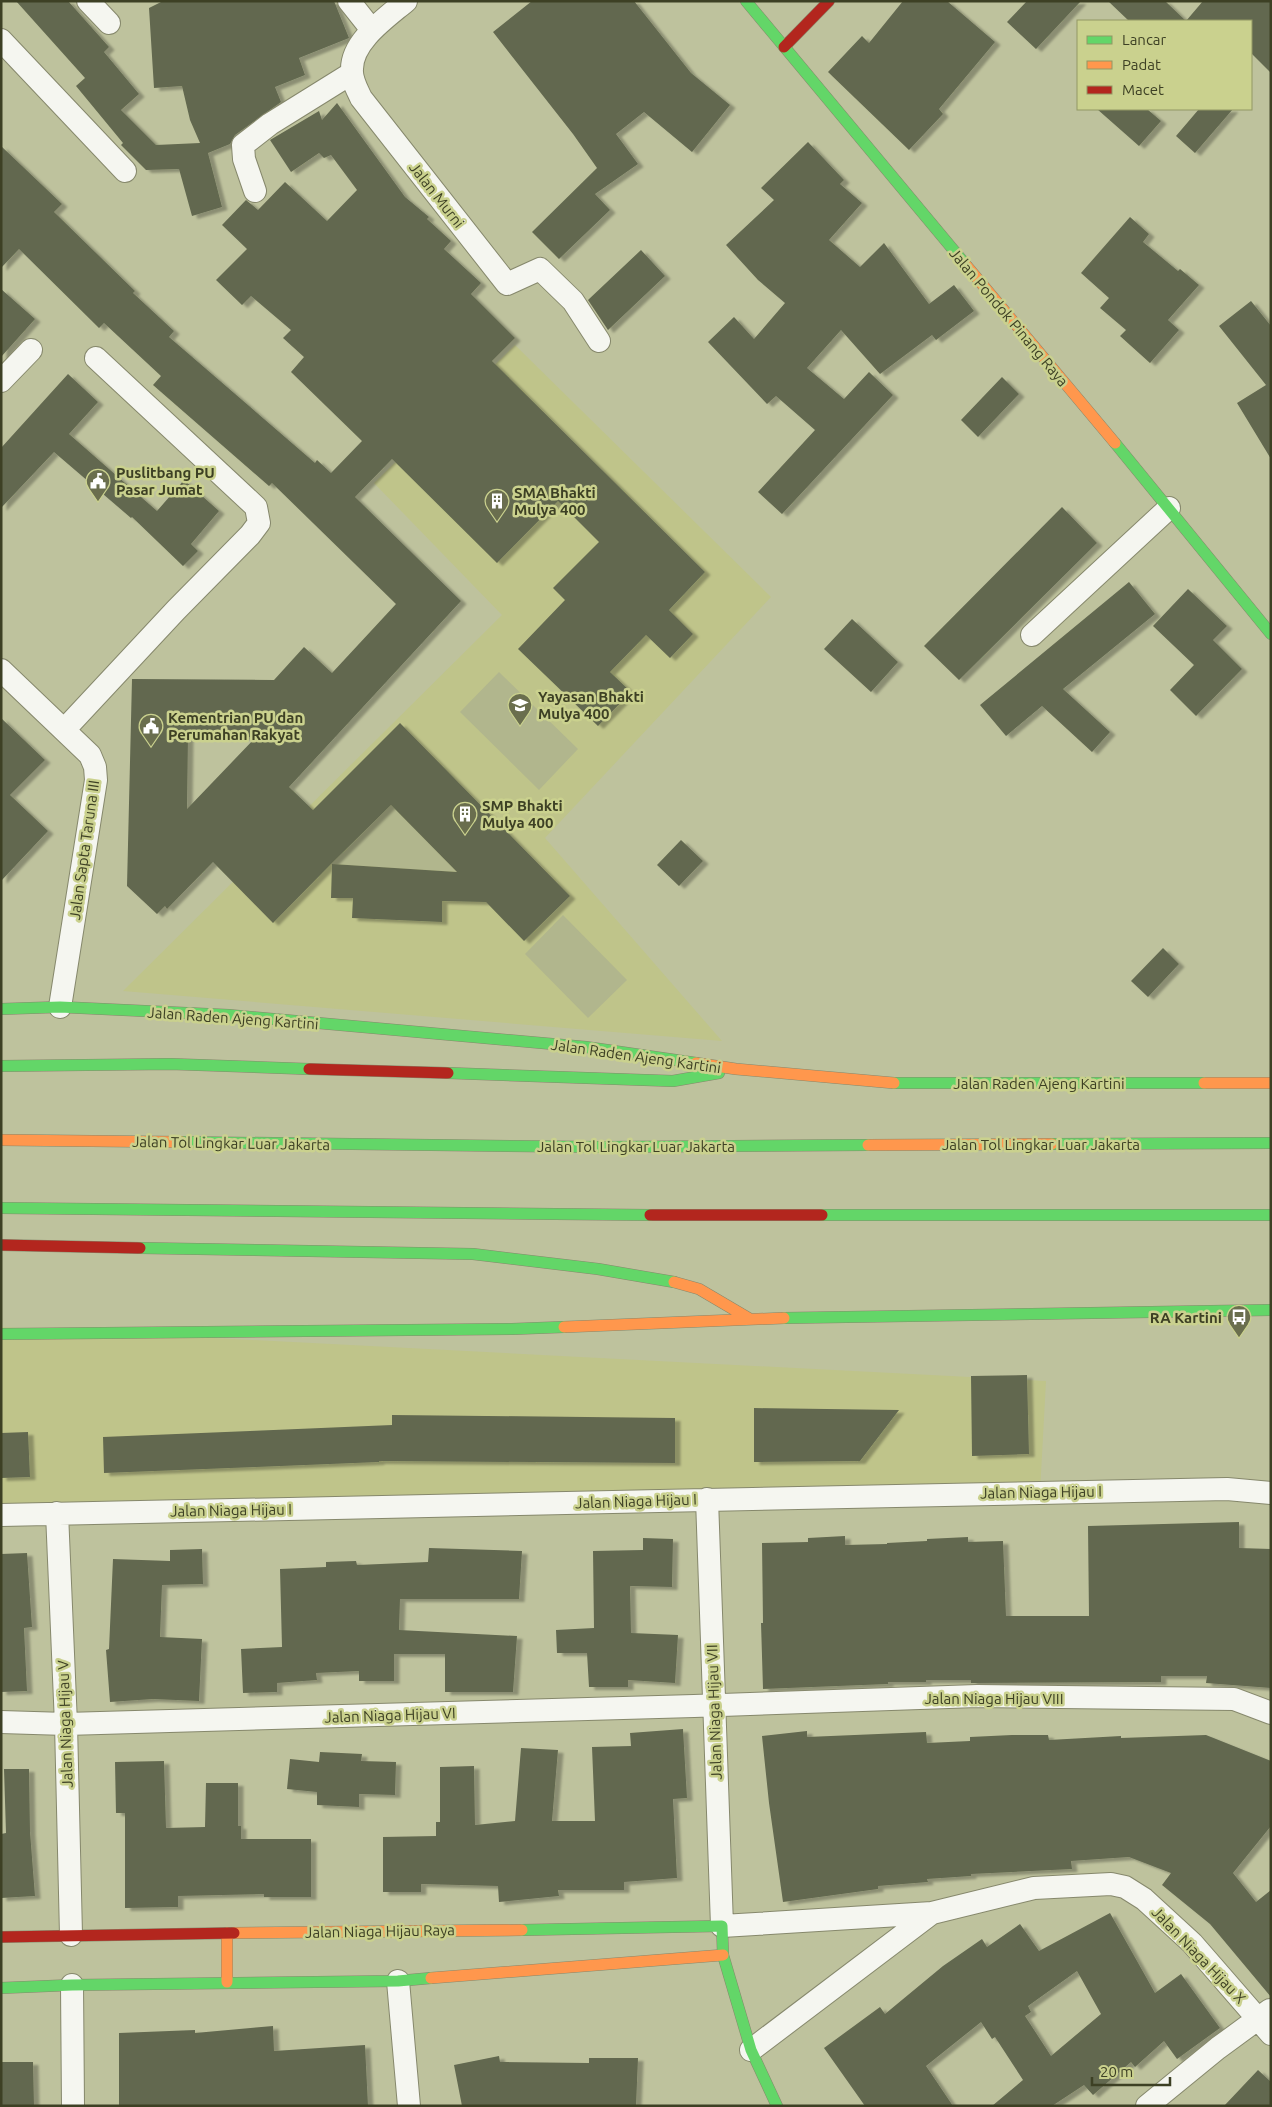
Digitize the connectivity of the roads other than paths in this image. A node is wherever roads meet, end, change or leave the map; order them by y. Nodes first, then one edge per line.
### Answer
1 (88, 1) edge
2 (348, 1) edge
3 (406, 1) edge
4 (746, 1) edge
5 (829, 1) edge
6 (109, 23) dead end
7 (372, 30) junction
8 (1, 40) edge
9 (784, 47) junction
10 (352, 73) junction
11 (125, 171) dead end
12 (255, 191) dead end
13 (598, 341) dead end
14 (31, 350) dead end
15 (96, 358) dead end
16 (1, 381) edge
17 (1169, 508) junction
18 (1271, 634) edge
19 (1032, 635) dead end
20 (1, 670) edge
21 (64, 730) junction
22 (60, 1007) junction
23 (1, 1009) edge
24 (1, 1066) edge
25 (736, 1069) junction
26 (1271, 1083) edge
27 (1, 1140) edge
28 (1271, 1143) edge
29 (1, 1208) edge
30 (1271, 1215) edge
31 (1, 1245) edge
32 (1271, 1310) edge
33 (750, 1319) junction
34 (1, 1334) edge
35 (1271, 1493) edge
36 (707, 1499) junction
37 (57, 1513) junction
38 (1, 1515) edge
39 (714, 1705) junction
40 (1271, 1713) edge
41 (1, 1722) edge
42 (66, 1724) junction
43 (932, 1913) junction
44 (758, 1923) joint
45 (722, 1926) junction
46 (227, 1933) junction
47 (71, 1934) junction
48 (1, 1938) edge
49 (722, 1955) junction
50 (227, 1982) junction
51 (398, 1982) junction
52 (72, 1984) junction
53 (1, 1988) edge
54 (1267, 2021) edge
55 (751, 2050) junction
56 (73, 2106) edge
57 (409, 2106) edge
58 (778, 2106) edge
59 (1147, 2106) edge

1 - 6 street
2 - 7 street
3 - 7 street
4 - 9 main road, Jalan Pondok Pinang Raya
5 - 9 main road
7 - 10 street
8 - 11 street
9 - 17 main road, Jalan Pondok Pinang Raya
10 - 12 street
10 - 13 street, Jalan Murni
14 - 16 street
15 - 21 street
17 - 18 main road, Jalan Pondok Pinang Raya
17 - 19 street
20 - 21 street, Jalan Sapta Taruna III
21 - 22 street, Jalan Sapta Taruna III
22 - 23 main road, Jalan Raden Ajeng Kartini
22 - 25 main road, Jalan Raden Ajeng Kartini
24 - 25 main road
25 - 26 main road, Jalan Raden Ajeng Kartini
27 - 28 main road, Jalan Tol Lingkar Luar Jakarta
29 - 30 main road
31 - 33 main road
32 - 33 main road
33 - 34 main road
35 - 36 street, Jalan Niaga Hijau I
36 - 37 street, Jalan Niaga Hijau I
36 - 39 street, Jalan Niaga Hijau VII
37 - 38 street, Jalan Niaga Hijau I
37 - 42 street, Jalan Niaga Hijau V
39 - 40 street, Jalan Niaga Hijau VIII
39 - 42 street, Jalan Niaga Hijau VI
39 - 45 street, Jalan Niaga Hijau VII
41 - 42 street, Jalan Niaga Hijau VI
42 - 47 street, Jalan Niaga Hijau V
43 - 44 street, Jalan Niaga Hijau X
43 - 54 street, Jalan Niaga Hijau X
43 - 55 street, Jalan Niaga Hijau X
44 - 45 street, Jalan Niaga Hijau Raya
45 - 46 main road, Jalan Niaga Hijau Raya
45 - 49 main road
46 - 47 main road, Jalan Niaga Hijau Raya
46 - 50 main road
47 - 48 main road, Jalan Niaga Hijau Raya
49 - 51 main road
49 - 55 main road
50 - 51 main road
50 - 52 main road
51 - 57 street
52 - 53 main road
52 - 56 street
54 - 59 street
55 - 58 main road

